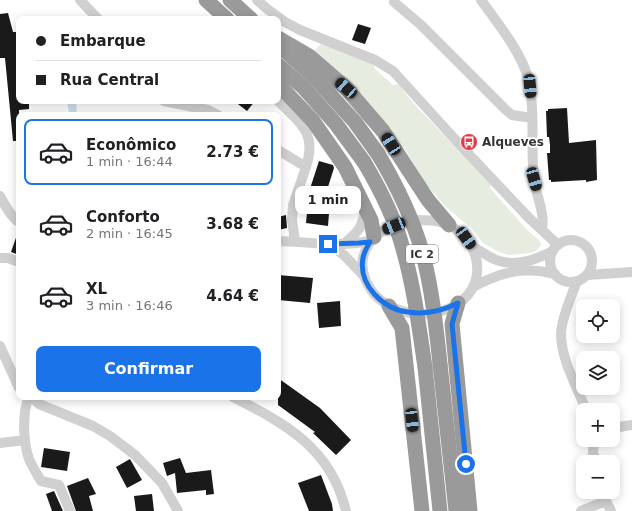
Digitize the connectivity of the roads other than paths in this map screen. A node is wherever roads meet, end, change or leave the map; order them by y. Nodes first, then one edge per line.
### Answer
1 (80, 0) edge
2 (206, 0) edge
3 (230, 0) edge
4 (257, 0) edge
5 (481, 0) edge
6 (394, 2) dead end
7 (95, 16) edge
8 (224, 16) edge
9 (248, 16) edge
10 (276, 16) edge
11 (281, 19) edge
12 (281, 40) edge
13 (281, 47) edge
14 (281, 68) edge
15 (281, 87) edge
16 (179, 104) edge
17 (281, 104) edge
18 (212, 112) edge
19 (532, 118) junction
20 (281, 152) edge
21 (306, 167) junction
22 (0, 196) edge
23 (365, 206) junction
24 (16, 220) edge
25 (449, 225) junction
26 (542, 229) junction
27 (372, 240) junction
28 (281, 241) edge
29 (295, 242) junction
30 (328, 244) junction
31 (344, 244) junction
32 (472, 246) junction
33 (556, 248) junction
34 (0, 258) edge
35 (16, 261) edge
36 (592, 265) junction
37 (632, 272) edge
38 (607, 273) junction
39 (555, 274) junction
40 (587, 274) junction
41 (363, 275) junction
42 (565, 281) junction
43 (578, 281) junction
44 (473, 287) junction
45 (568, 302) junction
46 (458, 303) junction
47 (389, 306) junction
48 (0, 346) edge
49 (16, 381) edge
50 (28, 400) edge
51 (34, 400) edge
52 (239, 400) edge
53 (583, 403) edge
54 (632, 425) edge
55 (620, 427) edge
56 (25, 440) junction
57 (0, 443) edge
58 (600, 499) edge
59 (606, 499) edge
60 (70, 511) edge
61 (178, 511) edge
62 (346, 511) edge
63 (422, 511) edge
64 (440, 511) edge
65 (456, 511) edge
66 (470, 511) edge
67 (581, 511) edge
68 (611, 511) edge

1 - 7 street
2 - 8 highway
3 - 9 highway
4 - 10 street
5 - 19 street
6 - 19 street
11 - 26 street
12 - 25 highway
13 - 65 highway, IC 2, bridge
14 - 64 highway, IC 2, bridge
15 - 23 highway
16 - 18 street
17 - 21 street
19 - 26 street
20 - 21 street
21 - 29 street
22 - 24 street
23 - 27 highway
23 - 31 street
25 - 27 street
25 - 32 street
26 - 33 street
27 - 31 street
27 - 41 street
28 - 29 street
29 - 30 street
30 - 31 street
30 - 41 street
32 - 33 street
32 - 44 street
33 - 36 street
33 - 39 street
34 - 35 street
36 - 38 street
36 - 40 street
37 - 38 street
38 - 40 street
39 - 42 street
39 - 44 street
40 - 43 street
41 - 47 street
42 - 43 street
42 - 45 street
43 - 45 street
44 - 46 street
45 - 53 street
46 - 47 street
46 - 66 highway
47 - 63 highway
48 - 49 street
50 - 56 street
51 - 61 street
52 - 62 street
54 - 55 street
56 - 57 street
56 - 60 street
58 - 67 street
59 - 68 street

